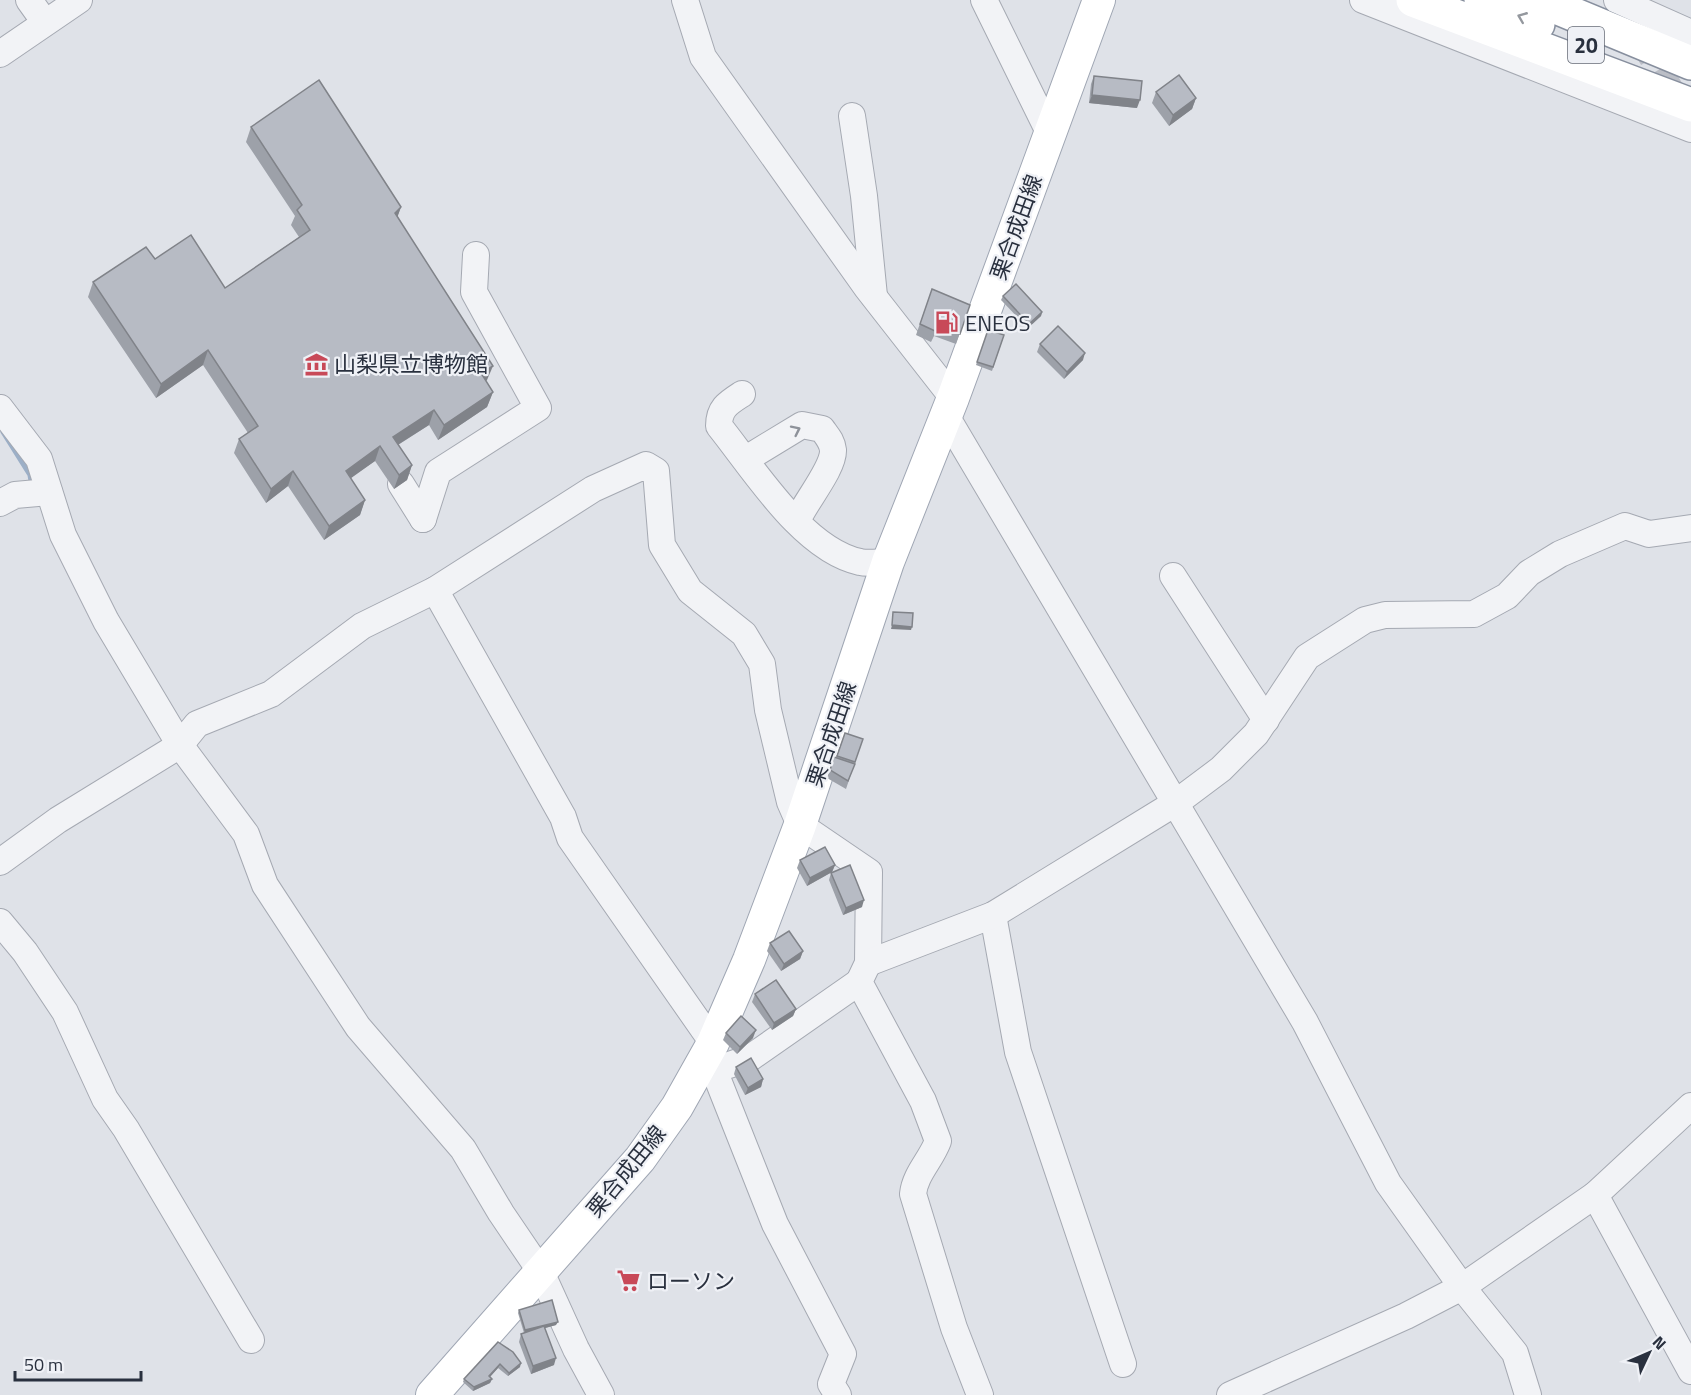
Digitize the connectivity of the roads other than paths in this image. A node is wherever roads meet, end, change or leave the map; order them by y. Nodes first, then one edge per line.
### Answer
1 (29, 0) edge
2 (79, 0) edge
3 (685, 0) edge
4 (984, 0) edge
5 (1099, 0) edge
6 (1363, 0) edge
7 (1413, 0) edge
8 (1481, 0) edge
9 (1539, 0) edge
10 (1585, 0) edge
11 (1617, 0) edge
12 (44, 21) junction
13 (1691, 33) edge
14 (0, 54) edge
15 (1691, 58) edge
16 (1691, 63) edge
17 (1691, 90) edge
18 (1691, 105) edge
19 (852, 116) dead end
20 (1691, 129) edge
21 (1050, 134) junction
22 (476, 255) dead end
23 (874, 296) junction
24 (742, 394) dead end
25 (949, 407) junction
26 (0, 408) edge
27 (746, 459) junction
28 (401, 484) edge
29 (49, 492) junction
30 (0, 503) edge
31 (797, 521) junction
32 (1691, 528) edge
33 (888, 562) junction
34 (1173, 576) dead end
35 (435, 590) junction
36 (1266, 720) junction
37 (180, 745) junction
38 (1177, 802) junction
39 (800, 825) junction
40 (0, 862) edge
41 (993, 915) junction
42 (0, 922) edge
43 (863, 973) junction
44 (711, 1056) junction
45 (1691, 1106) edge
46 (1594, 1196) junction
47 (541, 1272) junction
48 (1462, 1287) junction
49 (251, 1340) dead end
50 (1123, 1364) dead end
51 (1691, 1371) edge
52 (432, 1395) edge
53 (601, 1395) edge
54 (838, 1395) edge
55 (980, 1395) edge
56 (1230, 1395) edge
57 (1528, 1395) edge

1 - 12 street
2 - 12 street
3 - 23 street
4 - 21 street
5 - 21 main road, 栗合成田線
6 - 20 street
7 - 18 highway
17 -> 8 highway, 20
9 - 16 highway, 20
10 - 15 highway
11 - 13 street
12 - 14 street
19 - 23 street
21 - 25 main road, 栗合成田線
22 - 28 street
23 - 25 street
24 - 27 street
25 - 33 main road, 栗合成田線
25 - 38 street
26 - 29 street
27 - 31 street
27 -> 31 street
29 - 30 street
29 - 37 street
31 - 33 street
32 - 36 street
33 - 39 main road, 栗合成田線
34 - 36 street
35 - 37 street
35 - 39 street
35 - 44 street
36 - 38 street
37 - 40 street
37 - 47 street
38 - 41 street
38 - 48 street
39 - 43 street
39 - 44 main road, 栗合成田線
41 - 43 street
41 - 50 street
42 - 49 street
43 - 44 street
43 - 55 street
44 - 47 main road, 栗合成田線
44 - 54 street
45 - 46 street
46 - 48 street
46 - 51 street
47 - 52 main road, 栗合成田線
47 - 53 street
48 - 56 street
48 - 57 street

